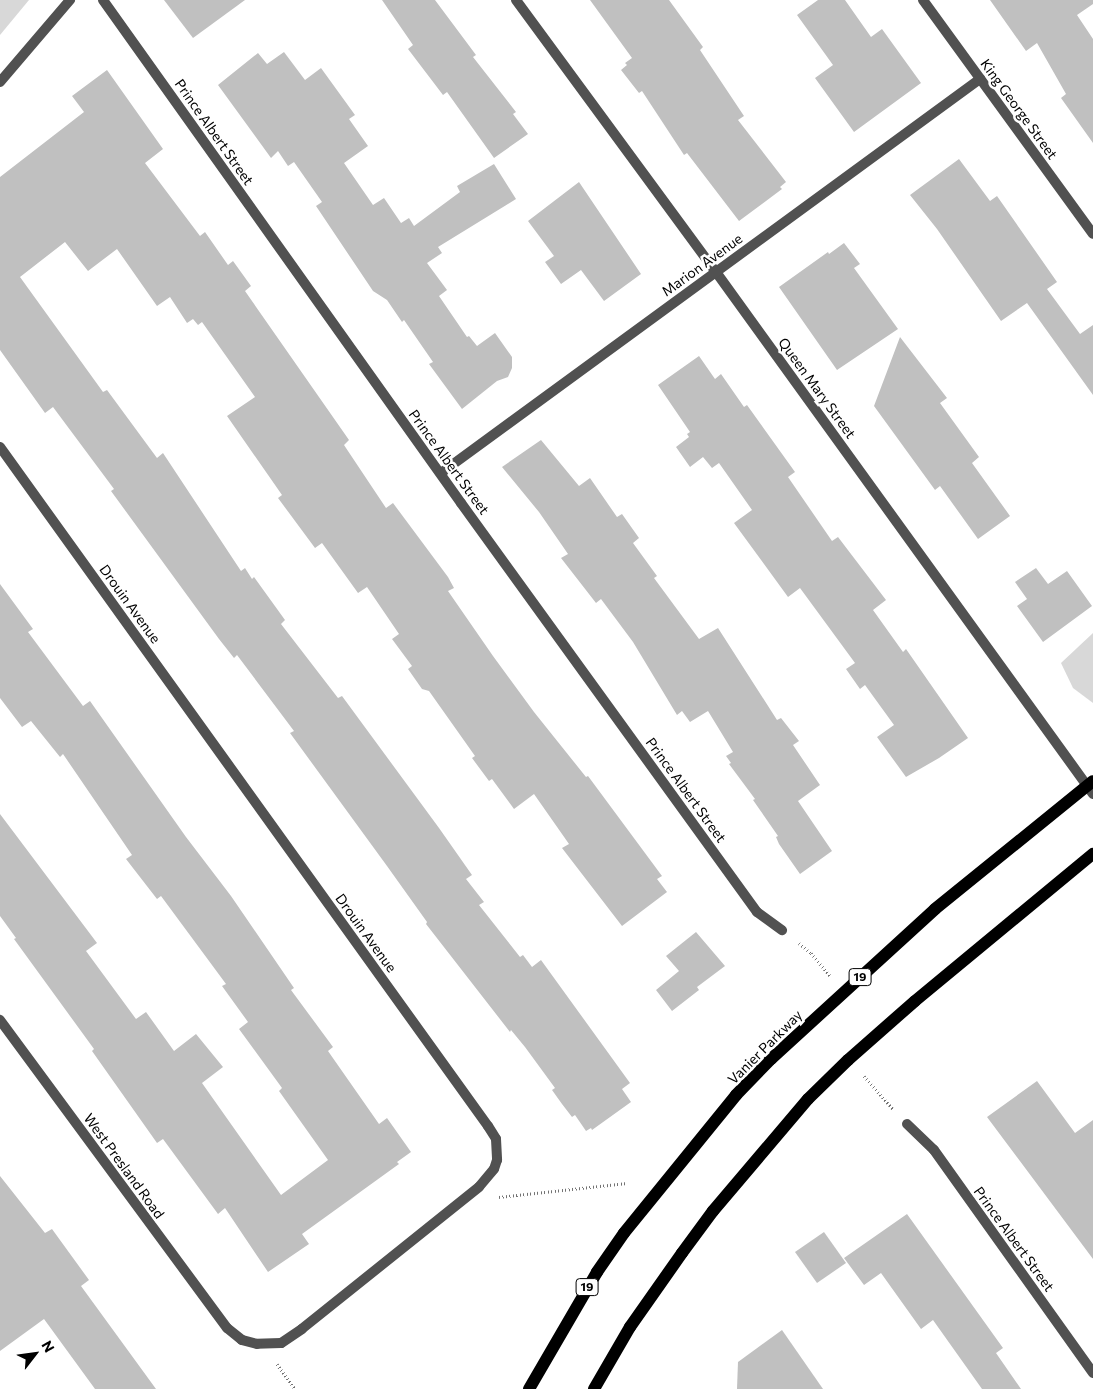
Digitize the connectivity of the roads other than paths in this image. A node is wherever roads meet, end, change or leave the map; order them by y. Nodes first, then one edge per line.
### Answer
1 (70, 0) edge
2 (103, 0) edge
3 (516, 0) edge
4 (923, 0) edge
5 (980, 79) junction
6 (0, 82) edge
7 (1093, 234) edge
8 (716, 272) junction
9 (0, 447) edge
10 (441, 474) junction
11 (1091, 787) edge
12 (1093, 854) edge
13 (782, 930) road end
14 (0, 1020) edge
15 (907, 1124) road end
16 (263, 1345) joint
17 (1093, 1373) edge
18 (529, 1389) edge
19 (594, 1389) edge

1 - 6 street
2 - 10 street, Prince Albert Street
3 - 8 street, Queen Mary Street
4 - 5 street, King George Street
5 - 7 street, King George Street
5 - 8 street, Marion Avenue
8 - 10 street, Marion Avenue
8 - 11 street, Queen Mary Street
9 - 16 street, Drouin Avenue
10 - 13 street, Prince Albert Street
11 - 18 main road, Vanier Parkway / 19
12 - 19 main road
14 - 16 street, West Presland Road
15 - 17 street, Prince Albert Street

